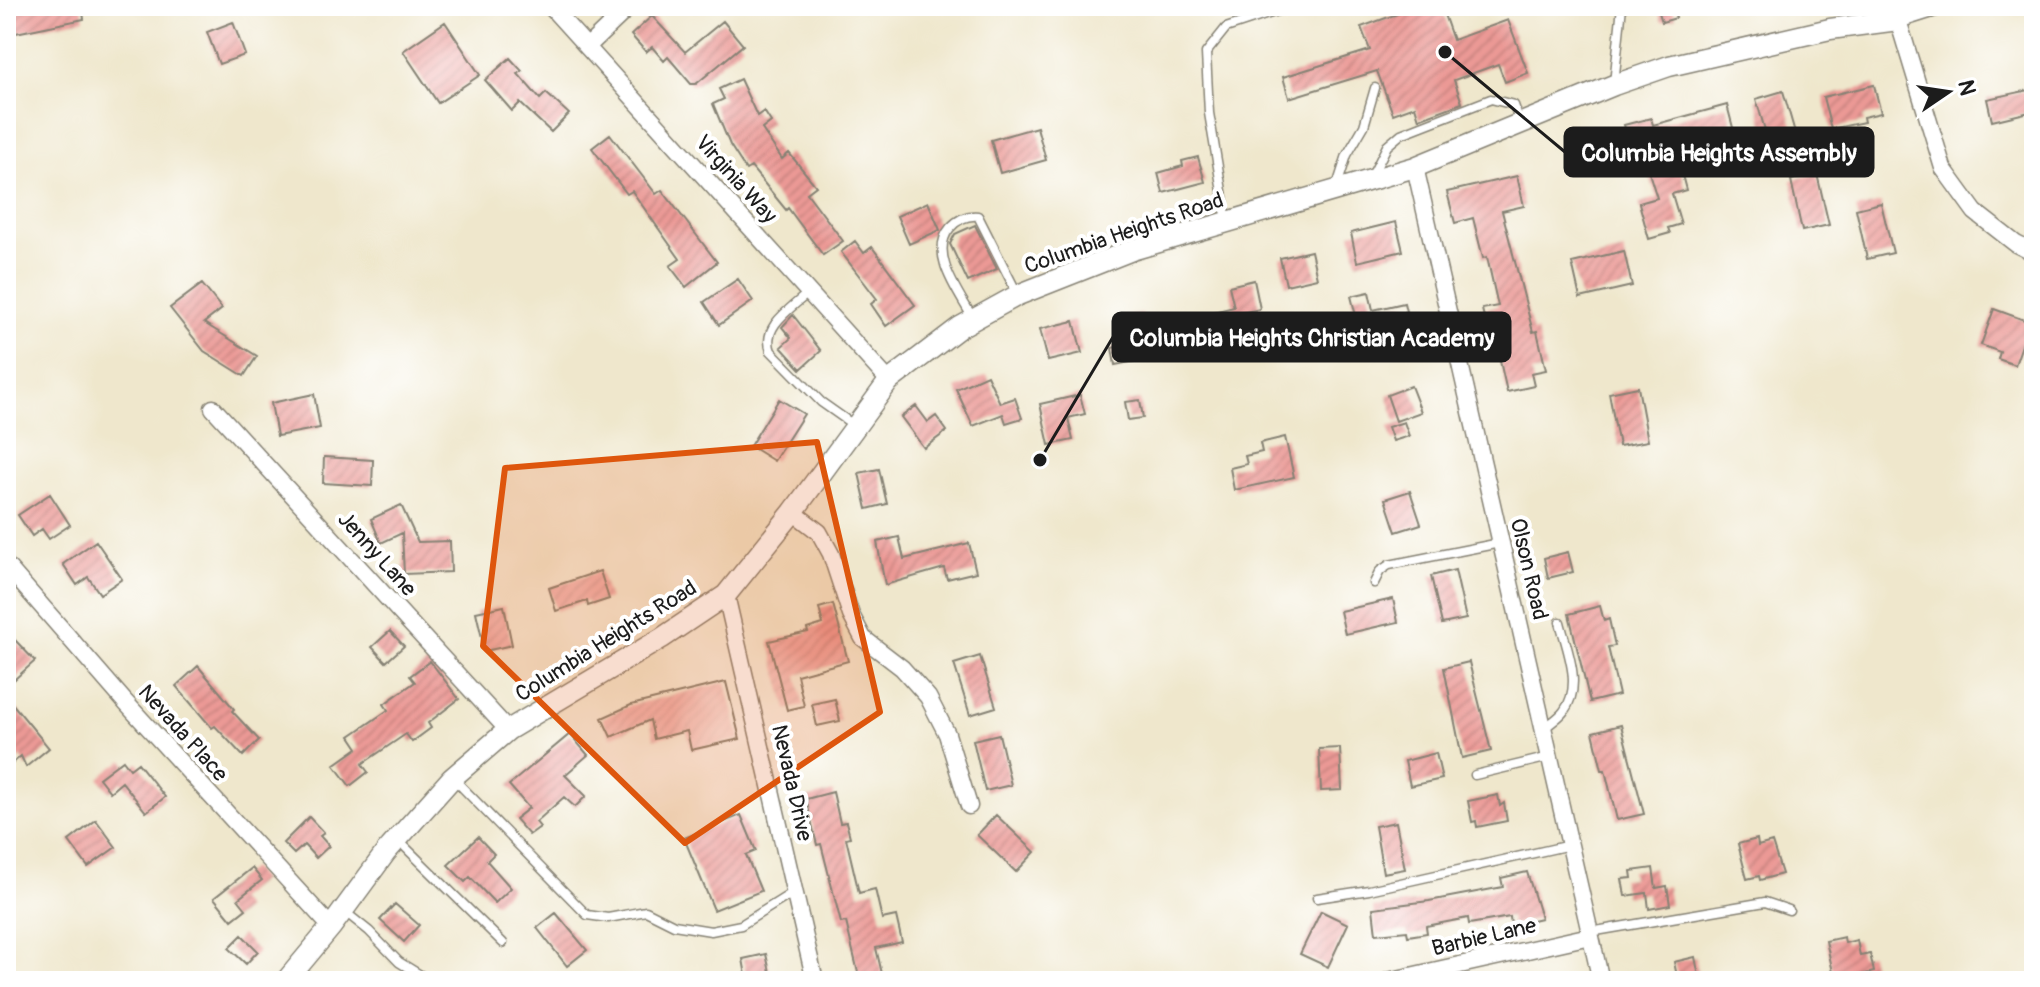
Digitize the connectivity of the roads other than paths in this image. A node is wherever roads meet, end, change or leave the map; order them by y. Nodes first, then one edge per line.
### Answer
1 (550, 6) edge
2 (630, 6) edge
3 (1292, 6) edge
4 (1622, 6) edge
5 (1942, 6) edge
6 (1898, 20) junction
7 (587, 47) junction
8 (1614, 85) junction
9 (1375, 88) dead end
10 (1521, 124) junction
11 (1415, 167) junction
12 (1369, 180) junction
13 (1335, 190) junction
14 (1228, 221) junction
15 (2034, 253) edge
16 (809, 292) junction
17 (1018, 295) junction
18 (974, 320) junction
19 (889, 381) junction
20 (213, 408) dead end
21 (855, 426) junction
22 (793, 512) junction
23 (1501, 543) junction
24 (6, 565) edge
25 (1374, 583) dead end
26 (726, 595) junction
27 (1560, 622) dead end
28 (1543, 729) junction
29 (508, 730) junction
30 (1550, 757) junction
31 (1475, 775) dead end
32 (452, 778) junction
33 (969, 806) dead end
34 (398, 839) junction
35 (1570, 845) junction
36 (794, 892) junction
37 (1317, 898) dead end
38 (343, 910) junction
39 (1789, 910) dead end
40 (331, 927) junction
41 (1590, 934) junction
42 (503, 943) dead end
43 (286, 981) edge
44 (430, 981) edge
45 (815, 981) edge
46 (1388, 981) edge
47 (1601, 981) edge

1 - 7 street, Virginia Way
2 - 7 street
3 - 14 lane
4 - 8 lane
5 - 6 street, Columbia Heights Road
6 - 8 street, Columbia Heights Road
6 - 15 street
7 - 16 street, Virginia Way
8 - 10 street, Columbia Heights Road
9 - 13 lane
10 - 11 street, Columbia Heights Road
10 - 12 lane
11 - 12 street, Columbia Heights Road
11 - 23 street, Olson Road
12 - 13 street, Columbia Heights Road
13 - 14 street, Columbia Heights Road
14 - 17 street, Columbia Heights Road
16 - 19 street, Virginia Way
16 - 21 lane
17 - 18 street, Columbia Heights Road
17 - 18 lane
18 - 19 street, Columbia Heights Road
19 - 21 street, Columbia Heights Road
20 - 29 street, Jenny Lane
21 - 22 street, Columbia Heights Road
22 - 26 street, Columbia Heights Road
22 - 33 street
23 - 25 lane
23 - 28 street, Olson Road
24 - 40 street, Nevada Place
26 - 29 street, Columbia Heights Road
26 - 36 street, Nevada Drive
27 - 28 lane
28 - 30 street, Olson Road
29 - 32 street, Columbia Heights Road
30 - 31 lane
30 - 35 street, Olson Road
32 - 34 street, Columbia Heights Road
32 - 36 lane
34 - 38 street, Columbia Heights Road
34 - 42 lane
35 - 37 lane
35 - 41 street, Olson Road
36 - 45 street, Nevada Drive
38 - 40 street, Columbia Heights Road
38 - 44 lane
39 - 41 lane
40 - 43 street, Columbia Heights Road
41 - 46 street, Barbie Lane
41 - 47 street, Olson Road

